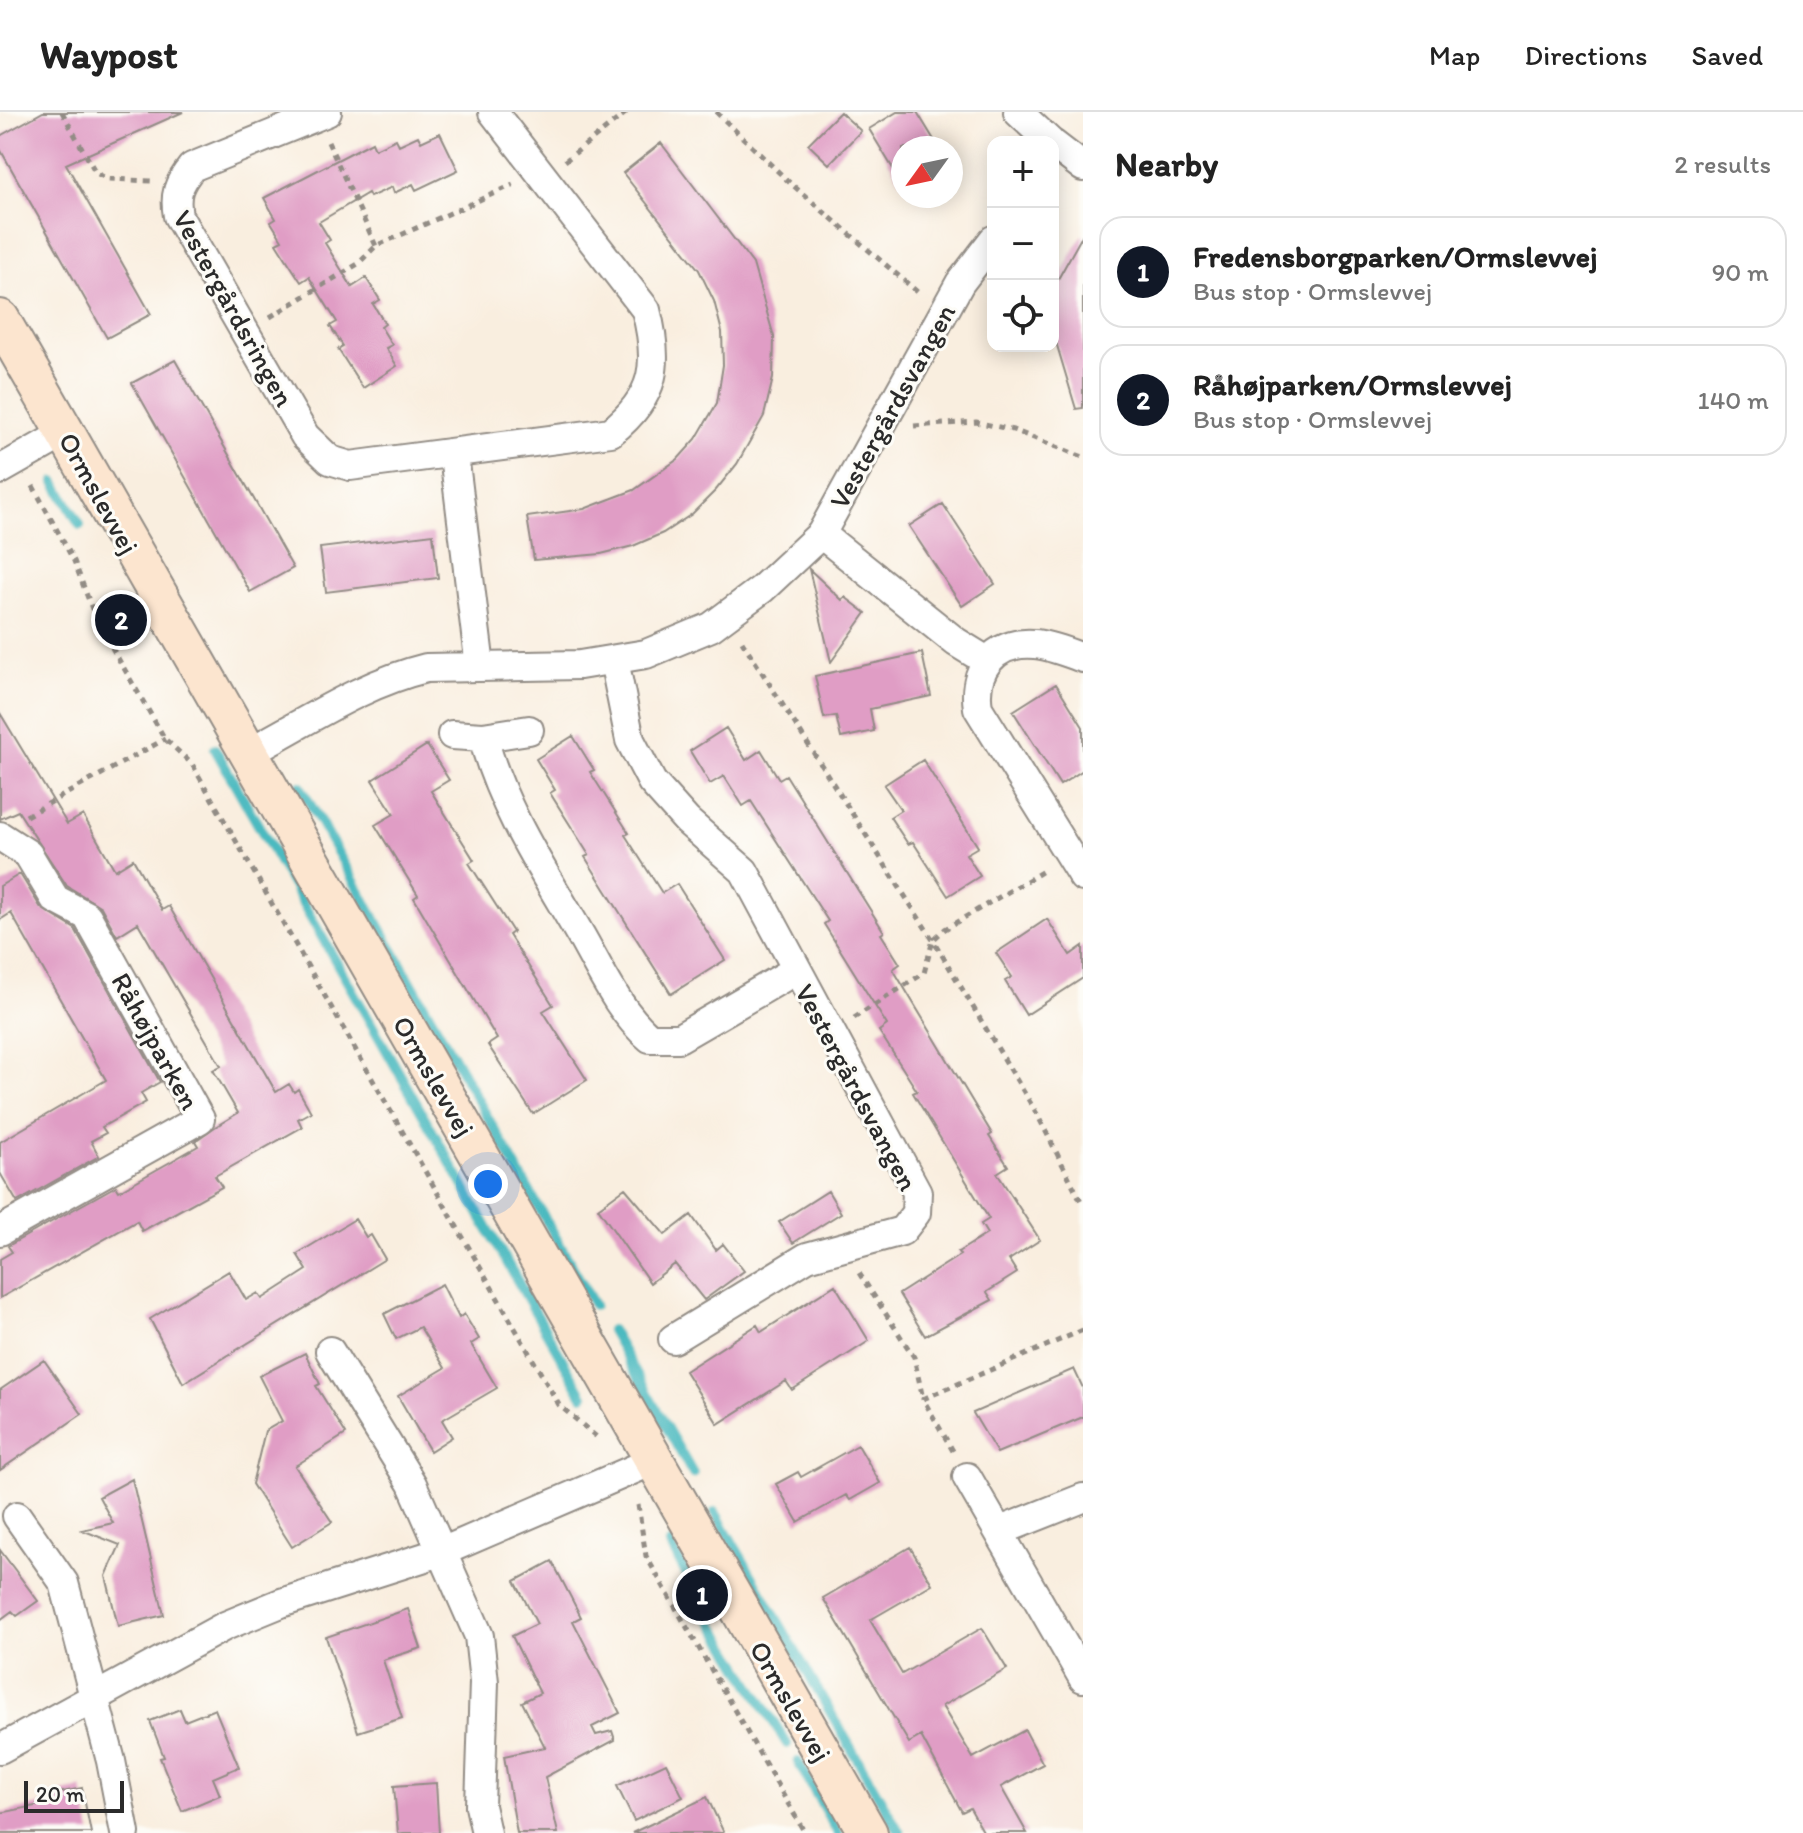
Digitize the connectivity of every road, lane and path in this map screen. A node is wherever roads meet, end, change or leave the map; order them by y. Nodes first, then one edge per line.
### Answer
1 (62, 112) edge
2 (493, 112) edge
3 (627, 112) edge
4 (716, 112) edge
5 (1018, 112) edge
6 (321, 114) edge
7 (1060, 153) edge
8 (540, 173) junction
9 (178, 189) junction
10 (376, 246) junction
11 (987, 248) edge
12 (943, 314) junction
13 (0, 319) edge
14 (245, 332) junction
15 (879, 429) junction
16 (65, 433) junction
17 (454, 455) junction
18 (1083, 457) edge
19 (9, 465) edge
20 (821, 534) junction
21 (726, 616) junction
22 (1083, 658) edge
23 (614, 660) junction
24 (987, 661) junction
25 (480, 667) junction
26 (529, 730) dead end
27 (452, 735) dead end
28 (483, 737) junction
29 (165, 739) junction
30 (249, 752) junction
31 (7, 830) edge
32 (1076, 866) edge
33 (933, 940) junction
34 (796, 970) junction
35 (830, 1033) junction
36 (1083, 1205) edge
37 (2, 1227) edge
38 (842, 1248) junction
39 (1083, 1330) edge
40 (673, 1339) dead end
41 (330, 1351) dead end
42 (923, 1399) junction
43 (643, 1464) junction
44 (967, 1477) joint
45 (1083, 1498) edge
46 (17, 1516) dead end
47 (1000, 1531) junction
48 (444, 1551) junction
49 (1083, 1678) edge
50 (94, 1698) junction
51 (0, 1749) edge
52 (125, 1833) edge
53 (486, 1833) edge
54 (805, 1833) edge
55 (868, 1833) edge

1 - 9 path
2 - 8 street, Vestergårdsringen
3 - 8 path
4 - 12 path
5 - 7 street
6 - 9 street, Vestergårdsringen
6 - 10 path
8 - 10 path
8 - 17 street, Vestergårdsringen
9 - 14 street, Vestergårdsringen
10 - 14 path
11 - 12 street, Vestergårdsvangen
12 - 15 street, Vestergårdsvangen
13 - 16 street, Ormslevvej
14 - 17 street, Vestergårdsringen
15 - 18 path
15 - 20 street, Vestergårdsvangen
16 - 19 street
16 - 30 street, Ormslevvej
17 - 25 street
19 - 29 path
20 - 21 street, Vestergårdsvangen
20 - 24 street, Vestergårdsvangen
21 - 23 street, Vestergårdsvangen
21 - 33 path
22 - 24 street
23 - 25 street, Vestergårdsvangen
23 - 34 street, Vestergårdsvangen
24 - 32 street
25 - 30 street, Vestergårdsvangen
26 - 28 street
27 - 28 street
28 - 34 street, Vestergårdsvangen
29 - 31 path
29 - 43 path
30 - 43 street, Ormslevvej
31 - 37 street, Råhøjparken
32 - 33 path
33 - 35 path
33 - 36 path
34 - 35 street, Vestergårdsvangen
35 - 38 street, Vestergårdsvangen
38 - 40 street, Vestergårdsvangen
38 - 42 path
39 - 42 path
41 - 48 street
42 - 44 path
43 - 48 street
43 - 54 path
43 - 55 street, Ormslevvej
44 - 47 street
45 - 47 street
46 - 50 street
47 - 49 street
48 - 50 street
48 - 53 street
50 - 51 street
50 - 52 street

